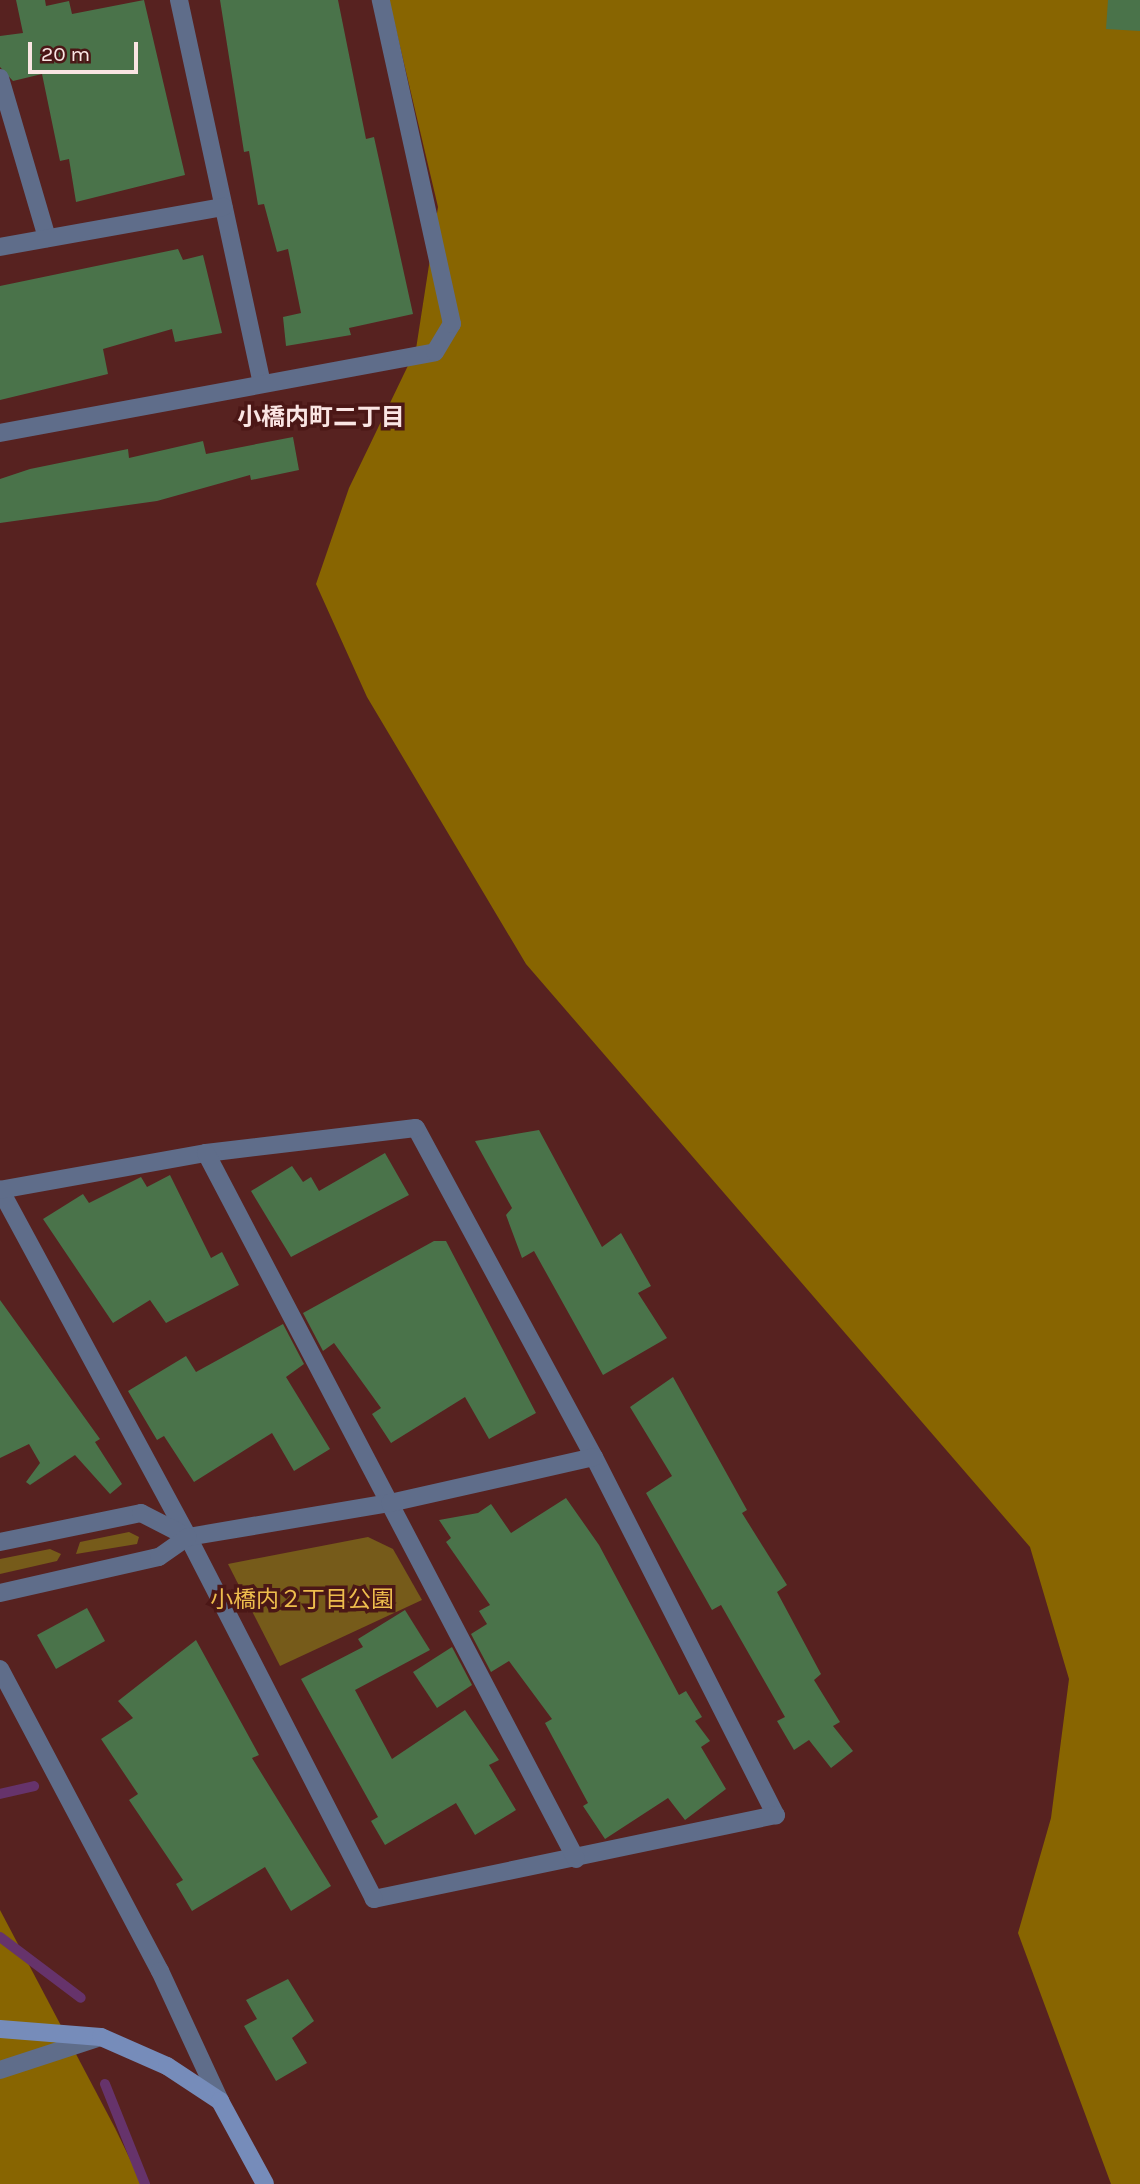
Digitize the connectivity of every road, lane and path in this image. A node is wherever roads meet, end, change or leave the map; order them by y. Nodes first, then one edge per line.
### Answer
1 (179, 0) edge
2 (381, 0) edge
3 (0, 78) edge
4 (223, 207) junction
5 (47, 238) junction
6 (0, 247) edge
7 (262, 383) junction
8 (0, 433) edge
9 (206, 1153) junction
10 (594, 1457) junction
11 (390, 1503) junction
12 (188, 1537) junction
13 (0, 1542) edge
14 (0, 1593) edge
15 (0, 1669) edge
16 (576, 1859) junction
17 (0, 2029) edge
18 (101, 2037) junction
19 (0, 2070) edge
20 (220, 2101) junction
21 (265, 2184) edge

1 - 4 street
2 - 7 street
3 - 5 street
4 - 5 street
4 - 7 street
5 - 6 street
7 - 8 street
9 - 10 street
9 - 11 street
9 - 12 street
10 - 11 street
10 - 16 street
11 - 12 street
11 - 16 street
12 - 13 street
12 - 14 street
12 - 16 street
15 - 20 street
17 - 18 main road
18 - 19 street
18 - 20 main road
20 - 21 main road

